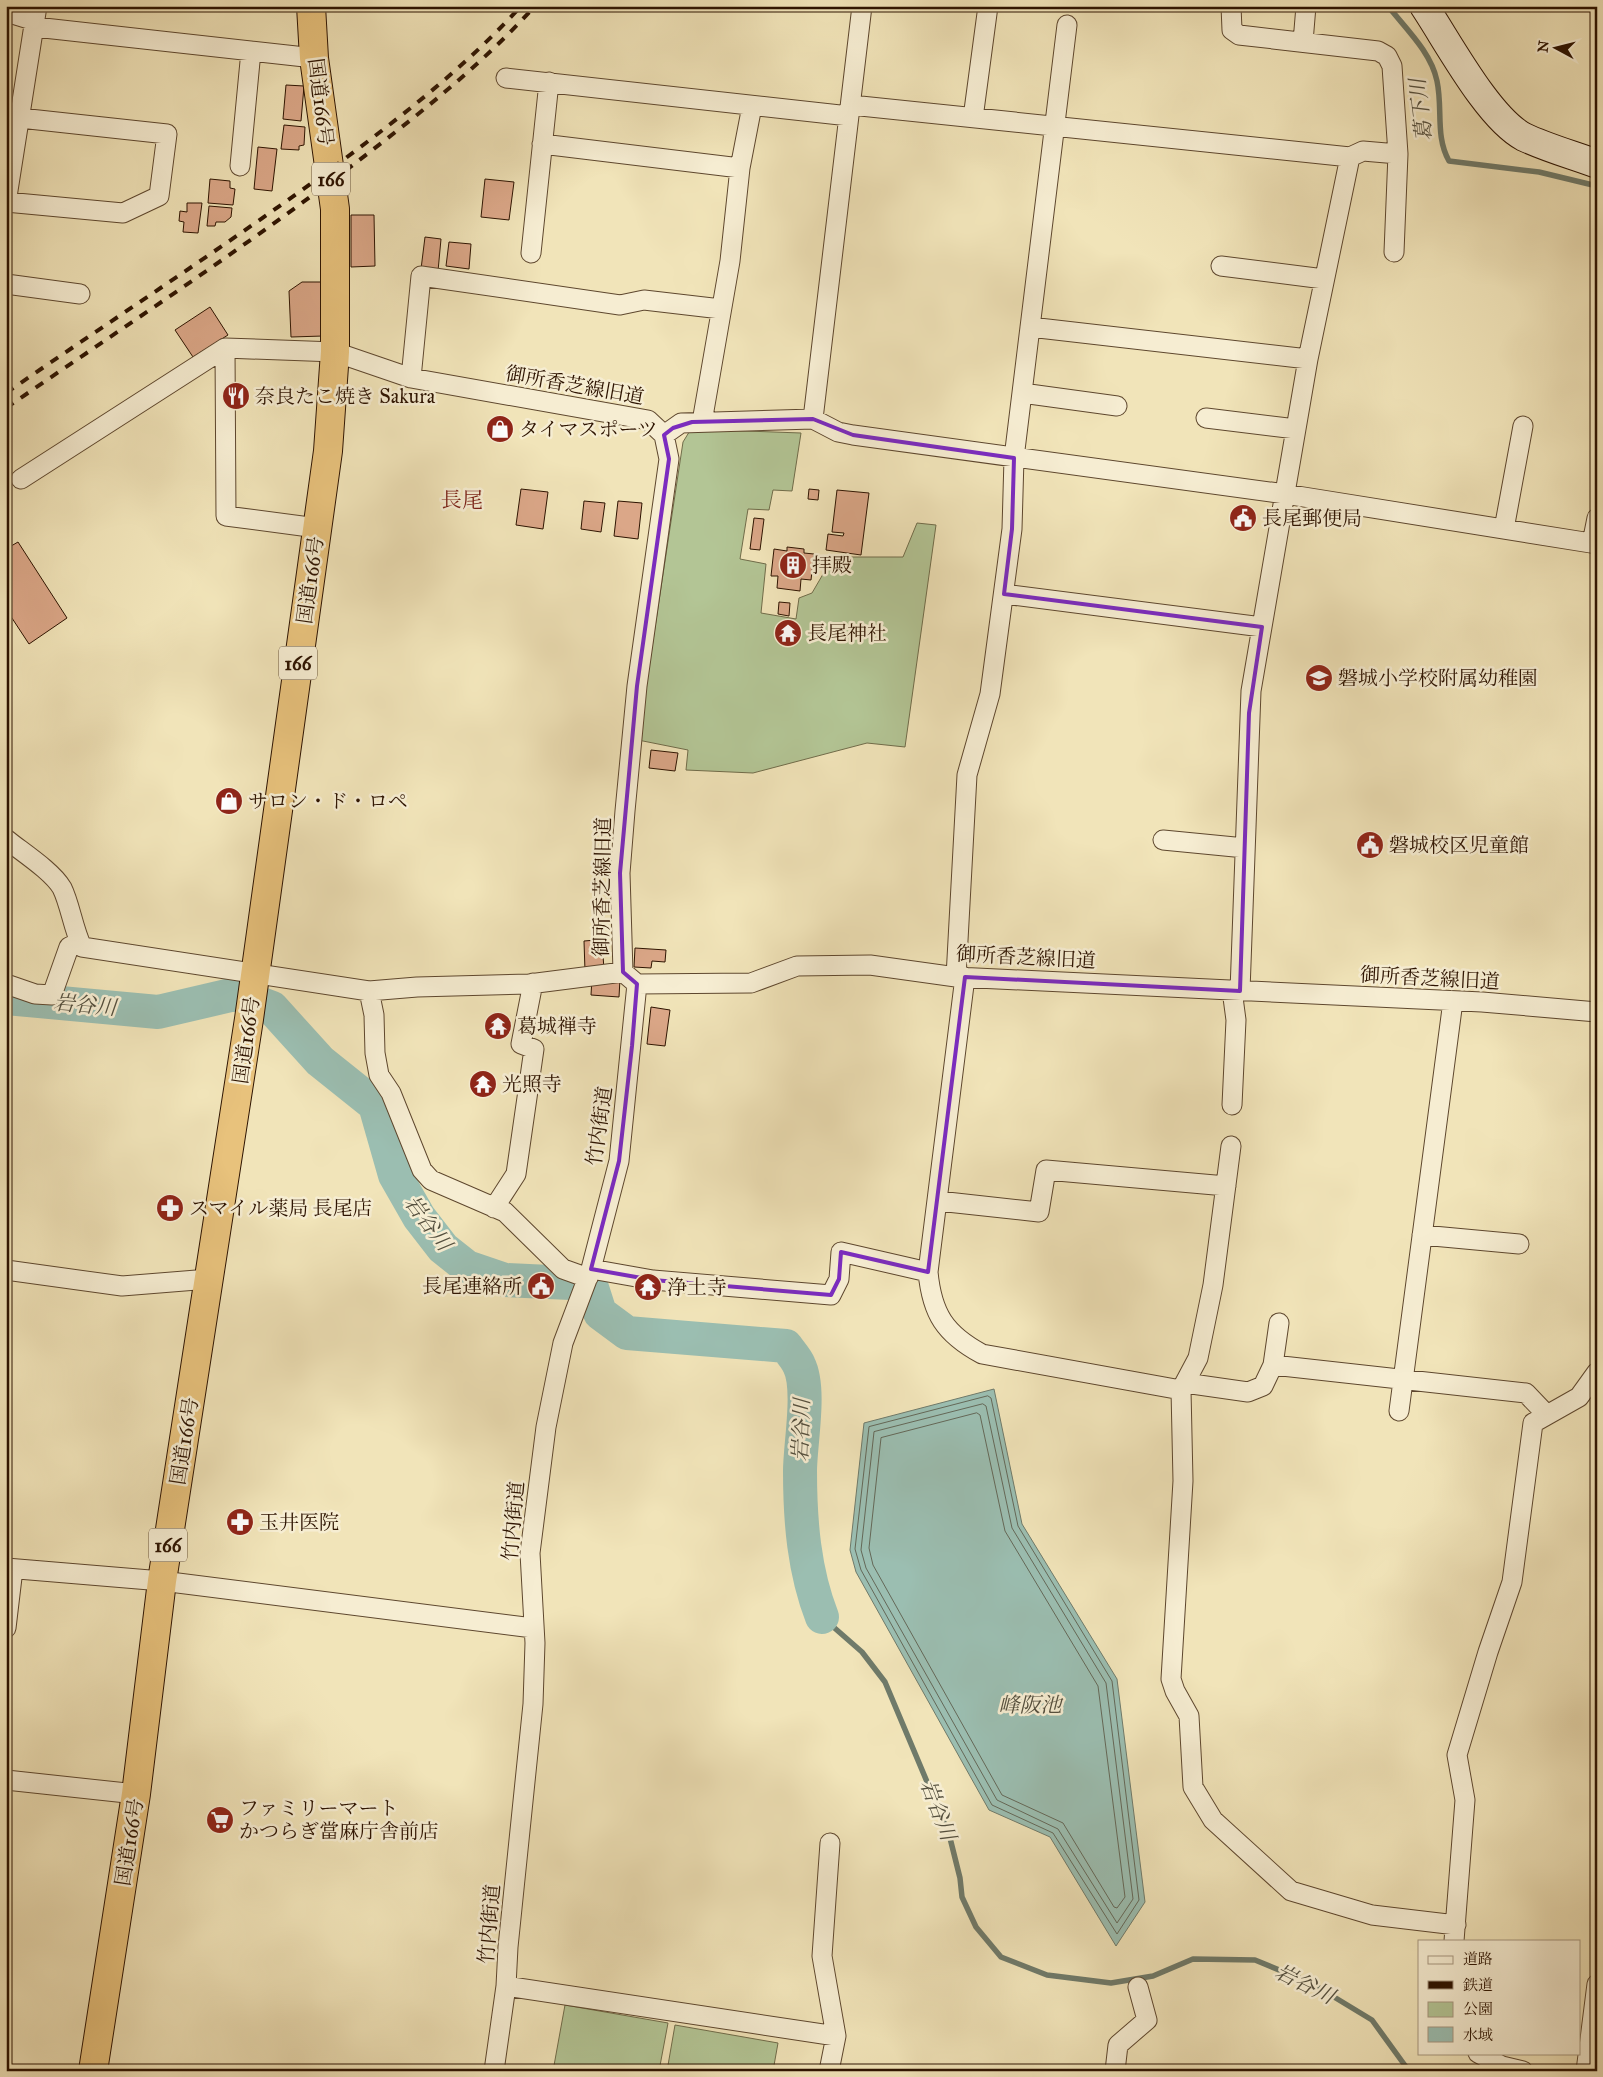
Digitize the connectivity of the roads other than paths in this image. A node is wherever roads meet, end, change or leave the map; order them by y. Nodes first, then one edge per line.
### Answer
1 (310, 6) edge
2 (862, 6) edge
3 (988, 6) edge
4 (1231, 6) edge
5 (1306, 6) edge
6 (1424, 6) edge
7 (6, 12) edge
8 (36, 18) edge
9 (1068, 25) dead end
10 (1303, 42) junction
11 (251, 50) junction
12 (314, 58) junction
13 (506, 78) dead end
14 (549, 82) junction
15 (752, 106) junction
16 (850, 110) junction
17 (20, 118) junction
18 (973, 118) junction
19 (1055, 127) junction
20 (542, 144) junction
21 (1398, 154) junction
22 (1350, 157) junction
23 (1597, 164) edge
24 (240, 166) dead end
25 (740, 168) junction
26 (7, 199) edge
27 (1394, 252) dead end
28 (531, 253) dead end
29 (1221, 266) dead end
30 (1324, 279) junction
31 (6, 284) edge
32 (80, 294) dead end
33 (721, 309) junction
34 (1030, 327) junction
35 (225, 348) junction
36 (335, 352) junction
37 (1308, 359) junction
38 (411, 378) junction
39 (1022, 393) junction
40 (1118, 406) dead end
41 (1206, 418) dead end
42 (813, 419) junction
43 (702, 422) junction
44 (1523, 426) dead end
45 (1296, 429) junction
46 (664, 435) junction
47 (1014, 458) junction
48 (21, 479) dead end
49 (1285, 494) junction
50 (1597, 518) edge
51 (317, 528) junction
52 (1504, 529) junction
53 (1594, 544) edge
54 (1004, 594) junction
55 (1262, 627) junction
56 (6, 839) edge
57 (1163, 840) dead end
58 (1246, 848) junction
59 (80, 942) junction
60 (256, 972) junction
61 (961, 977) junction
62 (630, 978) junction
63 (533, 983) junction
64 (6, 984) edge
65 (369, 991) junction
66 (1236, 991) junction
67 (1453, 1001) junction
68 (1597, 1012) edge
69 (1232, 1105) dead end
70 (1231, 1146) dead end
71 (1226, 1186) junction
72 (938, 1201) junction
73 (494, 1208) junction
74 (1422, 1235) junction
75 (1519, 1244) dead end
76 (6, 1270) edge
77 (928, 1272) junction
78 (209, 1279) junction
79 (587, 1281) junction
80 (1279, 1323) dead end
81 (1273, 1365) junction
82 (1597, 1372) edge
83 (1403, 1380) junction
84 (1183, 1387) junction
85 (1399, 1410) dead end
86 (1547, 1416) junction
87 (10, 1568) edge
88 (162, 1581) junction
89 (6, 1628) edge
90 (533, 1628) junction
91 (6, 1780) edge
92 (136, 1794) junction
93 (830, 1843) dead end
94 (1455, 1933) edge
95 (1597, 1984) edge
96 (506, 1986) junction
97 (1138, 1988) dead end
98 (1595, 2012) edge
99 (836, 2036) junction
100 (1480, 2054) edge
101 (93, 2071) edge
102 (494, 2071) edge
103 (829, 2071) edge
104 (1115, 2071) edge
105 (1523, 2071) edge
106 (1586, 2071) edge

1 - 12 highway, 国道166号 / 166
2 - 16 street
3 - 18 street
4 - 10 street
5 - 10 street
6 - 23 street
7 - 8 street
8 - 11 street
8 - 17 street
9 - 19 street
10 - 21 street
11 - 12 street
11 - 24 street
12 - 36 highway, 国道166号 / 166
13 - 14 street
14 - 15 street
14 - 20 street
15 - 16 street
15 - 25 street
16 - 18 street
16 - 42 street
17 - 26 street
17 - 26 street
18 - 19 street
19 - 22 street
19 - 34 street
20 - 25 street
20 - 28 street
21 - 22 street
21 - 27 street
22 - 30 street
25 - 33 street
29 - 30 street
30 - 37 street
31 - 32 street
33 - 38 street
33 - 43 street
34 - 37 street
34 - 39 street
35 - 36 street, 御所香芝線旧道
35 - 48 street
35 - 51 street
36 - 38 street, 御所香芝線旧道
36 - 51 highway, 国道166号 / 166
37 - 45 street
38 - 46 street, 御所香芝線旧道
39 - 40 street
39 - 47 street
41 - 45 street
42 - 43 street
42 - 47 street
43 - 46 street
44 - 52 street
45 - 49 street
46 - 62 street, 御所香芝線旧道
47 - 49 street
47 - 54 street
49 - 52 street
49 - 55 street
50 - 53 street
51 - 60 highway, 国道166号 / 166
52 - 53 street
54 - 55 street
54 - 61 street
55 - 58 street
56 - 59 street
57 - 58 street
58 - 66 street
59 - 60 street
59 - 64 street
60 - 65 street
60 - 78 highway, 国道166号 / 166
61 - 62 street, 御所香芝線旧道
61 - 66 street, 御所香芝線旧道
61 - 72 street
62 - 63 street
62 - 79 street, 竹内街道
63 - 65 street
63 - 73 street
65 - 73 street
66 - 67 street, 御所香芝線旧道
66 - 69 street
67 - 68 street, 御所香芝線旧道
67 - 74 street
70 - 71 street
71 - 72 street
71 - 84 street
72 - 77 street
73 - 79 street
74 - 75 street
74 - 83 street
76 - 78 street
77 - 79 street
77 - 84 street
78 - 88 highway, 国道166号 / 166
79 - 90 street, 竹内街道
80 - 81 street
81 - 83 street
81 - 84 street
82 - 86 street
83 - 85 street
83 - 86 street
84 - 94 street
86 - 94 street
87 - 88 street
87 - 89 street
88 - 90 street
88 - 92 highway, 国道166号 / 166
90 - 96 street, 竹内街道
91 - 92 street
92 - 101 highway, 国道166号 / 166
93 - 99 street
95 - 98 street
96 - 99 street
96 - 102 street, 竹内街道
97 - 104 street
98 - 106 street
99 - 103 street
100 - 105 street

